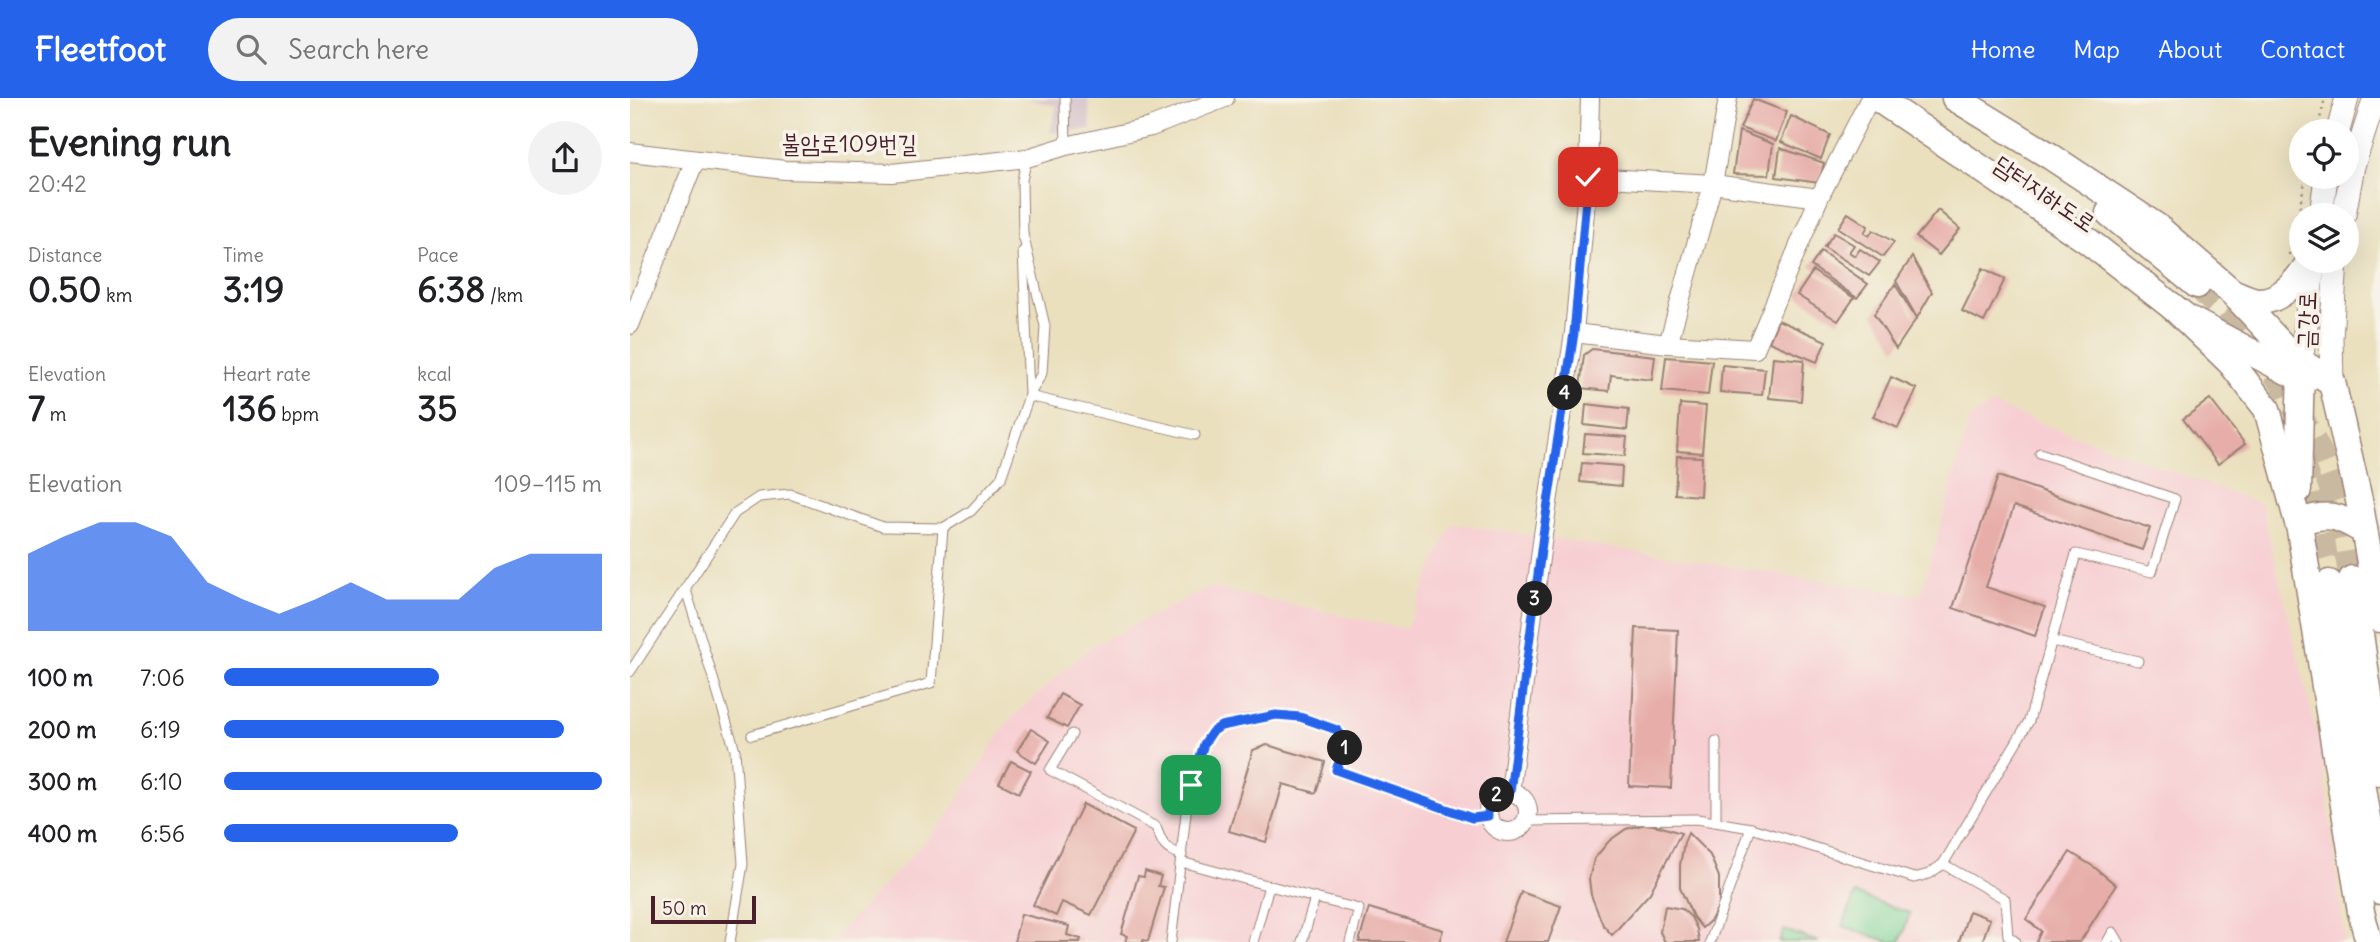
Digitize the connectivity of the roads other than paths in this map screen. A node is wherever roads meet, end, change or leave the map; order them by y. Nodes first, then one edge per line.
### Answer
1 (1065, 98) edge
2 (1225, 98) edge
3 (1590, 98) edge
4 (1728, 98) edge
5 (1870, 98) edge
6 (1877, 98) edge
7 (1898, 98) edge
8 (1936, 98) edge
9 (1955, 98) edge
10 (2347, 98) edge
11 (2375, 98) edge
12 (2341, 119) edge
13 (1066, 146) junction
14 (630, 152) edge
15 (1027, 158) junction
16 (695, 160) junction
17 (1588, 177) junction
18 (1713, 184) junction
19 (1819, 198) junction
20 (2346, 203) edge
21 (1023, 234) junction
22 (2302, 273) edge
23 (2304, 273) edge
24 (2335, 273) edge
25 (2192, 291) junction
26 (2232, 292) junction
27 (630, 325) edge
28 (1574, 333) junction
29 (1668, 344) junction
30 (2301, 370) junction
31 (2332, 382) junction
32 (1029, 396) junction
33 (1195, 435) dead end
34 (2040, 453) dead end
35 (2300, 525) junction
36 (943, 528) junction
37 (2364, 531) junction
38 (686, 590) junction
39 (2380, 619) edge
40 (2052, 641) junction
41 (2138, 661) dead end
42 (630, 672) edge
43 (1072, 734) dead end
44 (752, 736) dead end
45 (1716, 741) dead end
46 (2380, 772) edge
47 (1510, 792) junction
48 (1488, 816) junction
49 (1526, 821) junction
50 (1716, 822) junction
51 (1751, 828) junction
52 (1181, 859) junction
53 (1943, 864) junction
54 (1269, 886) junction
55 (2380, 891) edge
56 (1315, 898) junction
57 (730, 942) edge
58 (1171, 942) edge
59 (1253, 942) edge
60 (1302, 942) edge
61 (1350, 942) edge
62 (1710, 942) edge
63 (2016, 942) edge
64 (2107, 942) edge
65 (2119, 942) edge
66 (2369, 942) edge

1 - 13 lane
2 - 13 street, 불암로109번길
3 - 17 street
4 - 18 street
5 - 19 street
6 - 25 main road
7 - 25 main road, 담터지하도로
8 - 25 main road, 담터지하도로
9 - 25 main road
10 - 12 main road
11 - 20 main road
13 - 15 street, 불암로109번길
14 - 16 street, 불암로109번길
15 - 16 street, 불암로109번길
15 - 21 lane
16 - 27 street
17 - 18 street
17 - 28 street
18 - 19 street
18 - 29 street
19 - 29 street
21 - 32 lane
21 - 32 lane
22 - 26 main road
23 - 30 main road, 금강로
24 - 31 main road, 금강로
25 - 26 main road
25 - 30 main road
25 - 35 main road
26 - 30 main road
28 - 29 street
28 - 47 street
30 - 31 main road
30 - 35 main road
31 - 37 main road
32 - 33 lane
32 - 36 lane
34 - 40 lane
35 - 37 main road
35 - 66 main road
36 - 38 lane
36 - 44 lane
37 - 39 main road
38 - 42 lane
38 - 57 lane
40 - 41 lane
40 - 53 lane
43 - 52 lane
45 - 50 lane
46 - 55 main road
47 - 48 street
47 - 49 street
48 - 49 street
48 - 52 lane
49 - 50 lane
50 - 51 lane
51 - 53 lane
51 - 62 lane
52 - 54 lane
52 - 58 lane
53 - 63 lane
54 - 56 lane
54 - 59 lane
56 - 60 lane
56 - 61 lane
64 - 65 lane

